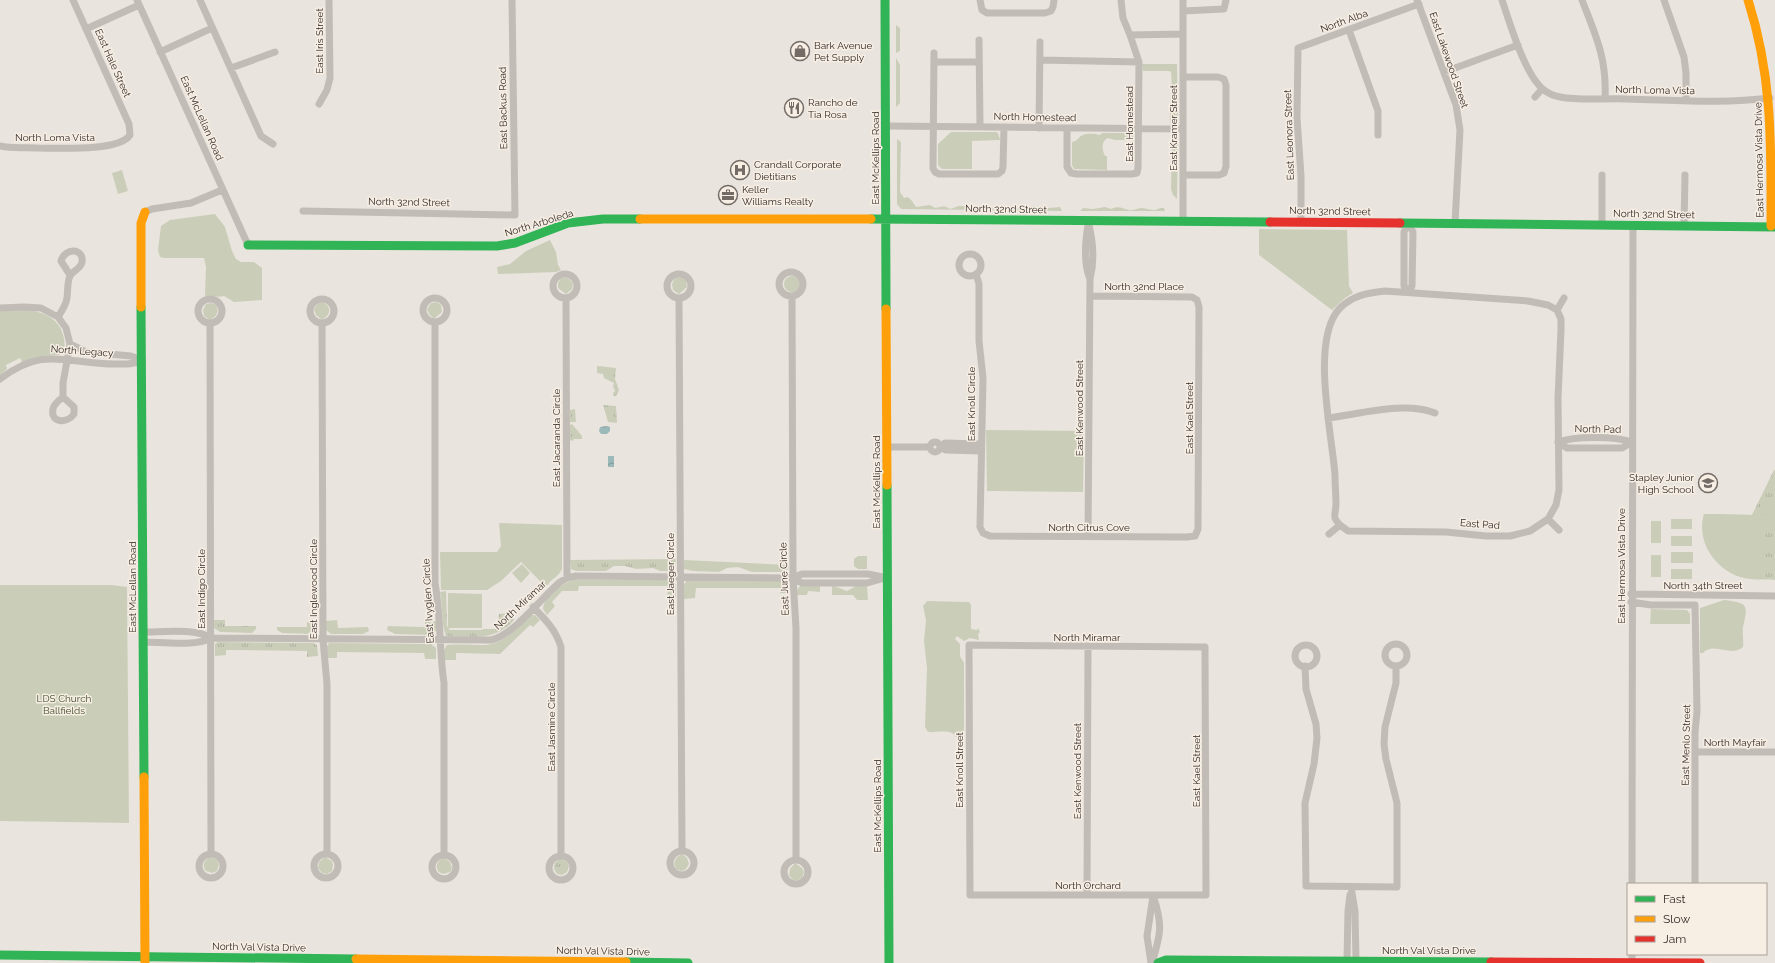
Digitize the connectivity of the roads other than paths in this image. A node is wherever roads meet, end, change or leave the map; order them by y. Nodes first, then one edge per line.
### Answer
1 (73, 0) edge
2 (200, 0) edge
3 (329, 0) edge
4 (512, 0) edge
5 (885, 0) edge
6 (980, 0) edge
7 (1054, 0) edge
8 (1121, 0) edge
9 (1183, 0) edge
10 (1226, 0) edge
11 (1502, 0) edge
12 (1582, 0) edge
13 (1664, 0) edge
14 (1748, 0) edge
15 (1418, 2) edge
16 (138, 3) edge
17 (1183, 11) junction
18 (212, 28) junction
19 (86, 29) junction
20 (1349, 30) junction
21 (1183, 34) junction
22 (1130, 35) junction
23 (979, 40) dead end
24 (1040, 42) dead end
25 (1518, 45) junction
26 (1298, 48) joint
27 (160, 52) junction
28 (275, 52) dead end
29 (934, 53) dead end
30 (1040, 60) junction
31 (934, 62) junction
32 (979, 62) junction
33 (1139, 62) junction
34 (231, 68) junction
35 (1444, 72) junction
36 (1183, 76) junction
37 (1542, 89) junction
38 (1535, 97) dead end
39 (1605, 98) junction
40 (1770, 98) junction
41 (1686, 100) junction
42 (319, 104) dead end
43 (886, 126) junction
44 (934, 126) junction
45 (980, 126) junction
46 (1004, 127) junction
47 (1039, 128) junction
48 (1067, 128) junction
49 (1139, 128) junction
50 (1183, 129) junction
51 (130, 135) joint
52 (1378, 135) dead end
53 (273, 144) dead end
54 (0, 146) edge
55 (1183, 175) junction
56 (1602, 175) dead end
57 (1685, 175) dead end
58 (222, 190) junction
59 (145, 212) joint
60 (303, 212) dead end
61 (515, 215) joint
62 (886, 219) junction
63 (1088, 221) junction
64 (1183, 221) junction
65 (1301, 222) junction
66 (1408, 223) junction
67 (1455, 223) junction
68 (1602, 225) junction
69 (1633, 225) junction
70 (1684, 226) junction
71 (1773, 226) edge
72 (248, 245) joint
73 (976, 274) dead end
74 (70, 275) dead end
75 (1408, 292) junction
76 (1090, 296) junction
77 (792, 297) dead end
78 (566, 298) dead end
79 (679, 298) dead end
80 (1564, 298) dead end
81 (1197, 300) joint
82 (0, 308) edge
83 (1557, 310) junction
84 (58, 318) junction
85 (322, 323) dead end
86 (435, 323) dead end
87 (210, 324) dead end
88 (70, 344) junction
89 (68, 360) junction
90 (142, 360) junction
91 (0, 379) edge
92 (63, 397) dead end
93 (1435, 413) dead end
94 (1328, 418) junction
95 (1558, 442) junction
96 (1632, 442) junction
97 (887, 447) junction
98 (981, 447) junction
99 (1548, 520) junction
100 (1340, 525) junction
101 (1560, 530) dead end
102 (983, 533) joint
103 (1329, 534) dead end
104 (1195, 536) joint
105 (1088, 537) junction
106 (680, 577) junction
107 (567, 578) junction
108 (793, 578) junction
109 (887, 578) junction
110 (1631, 594) junction
111 (1775, 596) edge
112 (1631, 602) junction
113 (533, 607) junction
114 (143, 632) junction
115 (171, 632) junction
116 (184, 633) junction
117 (211, 638) junction
118 (323, 640) junction
119 (440, 641) junction
120 (143, 642) junction
121 (170, 642) junction
122 (184, 642) junction
123 (969, 645) joint
124 (1088, 647) junction
125 (1205, 647) joint
126 (1305, 666) dead end
127 (1396, 666) dead end
128 (1695, 752) junction
129 (1775, 752) edge
130 (682, 851) dead end
131 (211, 853) dead end
132 (327, 854) dead end
133 (444, 855) dead end
134 (561, 856) dead end
135 (796, 860) dead end
136 (1632, 883) edge
137 (1695, 883) edge
138 (1351, 887) junction
139 (970, 895) joint
140 (1087, 895) junction
141 (1153, 895) junction
142 (1206, 895) joint
143 (1355, 936) junction
144 (1348, 937) junction
145 (0, 955) edge
146 (145, 960) edge
147 (231, 960) edge
148 (1351, 961) junction
149 (517, 962) edge
150 (1487, 962) edge
151 (688, 963) edge
152 (889, 963) edge
153 (1151, 963) edge
154 (1158, 963) edge
155 (1632, 963) edge
156 (1700, 963) edge

1 - 19 street, East Hale Street
2 - 18 street
3 - 42 street, East Iris Street
4 - 61 street, East Backus Road
5 - 43 street, East McKellips Road
6 - 7 street
8 - 22 street
9 - 17 street, East Kramer Street
10 - 17 street
11 - 25 street
12 - 39 street
13 - 41 street
14 - 40 street, East Hermosa Vista Drive
15 - 20 street, North Alba
15 - 35 street, East Lakewood Street
16 - 19 street
16 - 27 street, East McLellan Road
17 - 21 street, East Kramer Street
18 - 27 street
18 - 34 street
19 - 51 street, East Hale Street
20 - 26 street, North Alba
20 - 52 street
21 - 22 street
21 - 36 street, East Kramer Street
22 - 33 street, East Homestead
23 - 32 street
24 - 30 street
25 - 35 street
25 - 37 street
26 - 65 street, East Leonora Street
27 - 58 street, East McLellan Road
28 - 34 street
29 - 31 street
30 - 33 street
30 - 47 street
31 - 32 street
31 - 44 street
32 - 45 street
33 - 49 street, East Homestead
34 - 53 street
35 - 67 street, East Lakewood Street
36 - 50 street, East Kramer Street
36 - 55 street
37 - 38 street
37 - 39 street, North Loma Vista
39 - 41 street, North Loma Vista
40 - 41 street, North Loma Vista
40 - 71 street, East Hermosa Vista Drive
43 - 44 street, North Homestead
43 - 62 street, East McKellips Road
44 - 45 street, North Homestead
44 - 46 street
45 - 46 street, North Homestead
46 - 47 street, North Homestead
47 - 48 street, North Homestead
48 - 49 street, North Homestead
48 - 49 street, East Homestead
49 - 50 street, North Homestead
50 - 55 street, East Kramer Street
51 - 54 street, North Loma Vista
55 - 64 street, East Kramer Street
56 - 68 street
57 - 70 street
58 - 59 street
58 - 72 street, East McLellan Road
59 - 90 street, East McLellan Road
60 - 61 street, North 32nd Street
62 - 63 street, North 32nd Street
62 - 72 street, North Arboleda
62 - 97 street, East McKellips Road
63 - 64 street, North 32nd Street
63 - 76 street, East Kenwood Street
64 - 65 street, North 32nd Street
65 - 66 street, North 32nd Street
66 - 67 street, North 32nd Street
66 - 75 street
67 - 68 street, North 32nd Street
68 - 69 street, North 32nd Street
69 - 70 street, North 32nd Street
69 - 96 street, East Hermosa Vista Drive
70 - 71 street, North 32nd Street
73 - 98 street, East Knoll Circle
74 - 84 street
75 - 83 street
75 - 94 street
76 - 81 street, North 32nd Place
76 - 105 street, East Kenwood Street
77 - 108 street, East June Circle
78 - 107 street, East Jacaranda Circle
79 - 106 street, East Jaeger Circle
80 - 83 street
81 - 104 street, East Kael Street
82 - 84 street
83 - 95 street
84 - 88 street
85 - 118 street, East Inglewood Circle
86 - 119 street, East Ivyglen Circle
87 - 117 street, East Indigo Circle
88 - 89 street
88 - 90 street, North Legacy
89 - 90 street, North Legacy
89 - 91 street, North Legacy
89 - 92 street
90 - 114 street, East McLellan Road
93 - 94 street
94 - 100 street
95 - 96 street, North Pad
95 - 99 street
96 - 110 street, East Hermosa Vista Drive
97 - 98 street
97 - 109 street, East McKellips Road
98 - 102 street, East Knoll Circle
99 - 100 street, East Pad
99 - 101 street
100 - 103 street
102 - 105 street, North Citrus Cove
104 - 105 street, North Citrus Cove
106 - 107 street
106 - 108 street
106 - 130 street, East Jaeger Circle
107 - 113 street, North Miramar
108 - 109 street
108 - 135 street, East June Circle
109 - 152 street, East McKellips Road
110 - 111 street, North 34th Street
110 - 112 street, East Hermosa Vista Drive
112 - 128 street, East Menlo Street
112 - 136 street, East Hermosa Vista Drive
113 - 119 street, North Miramar
113 - 134 street, East Jasmine Circle
114 - 115 street, North Miramar
114 - 120 street, East McLellan Road
115 - 116 street, North Miramar
115 - 121 street
116 - 117 street, North Miramar
116 - 122 street
117 - 118 street, North Miramar
117 - 122 street, North Miramar
117 - 131 street, East Indigo Circle
118 - 119 street, North Miramar
118 - 132 street, East Inglewood Circle
119 - 133 street, East Ivyglen Circle
120 - 121 street, North Miramar
120 - 146 street, East McLellan Road
121 - 122 street, North Miramar
123 - 124 street, North Miramar
123 - 139 street, East Knoll Street
124 - 125 street, North Miramar
124 - 140 street, East Kenwood Street
125 - 142 street, East Kael Street
126 - 138 street
127 - 138 street
128 - 129 street, North Mayfair
128 - 137 street, East Menlo Street
138 - 143 street
138 - 144 street
139 - 140 street, North Orchard
140 - 141 street, North Orchard
141 - 142 street, North Orchard
141 - 153 street
141 - 153 street
143 - 144 street
143 - 148 street
144 - 148 street
145 - 146 street, North Val Vista Drive
146 - 147 street, North Val Vista Drive
147 - 149 street, North Val Vista Drive
148 - 150 street, North Val Vista Drive
148 - 154 street, North Val Vista Drive
149 - 151 street, North Val Vista Drive
150 - 155 street, North Val Vista Drive
155 - 156 street, North Val Vista Drive

